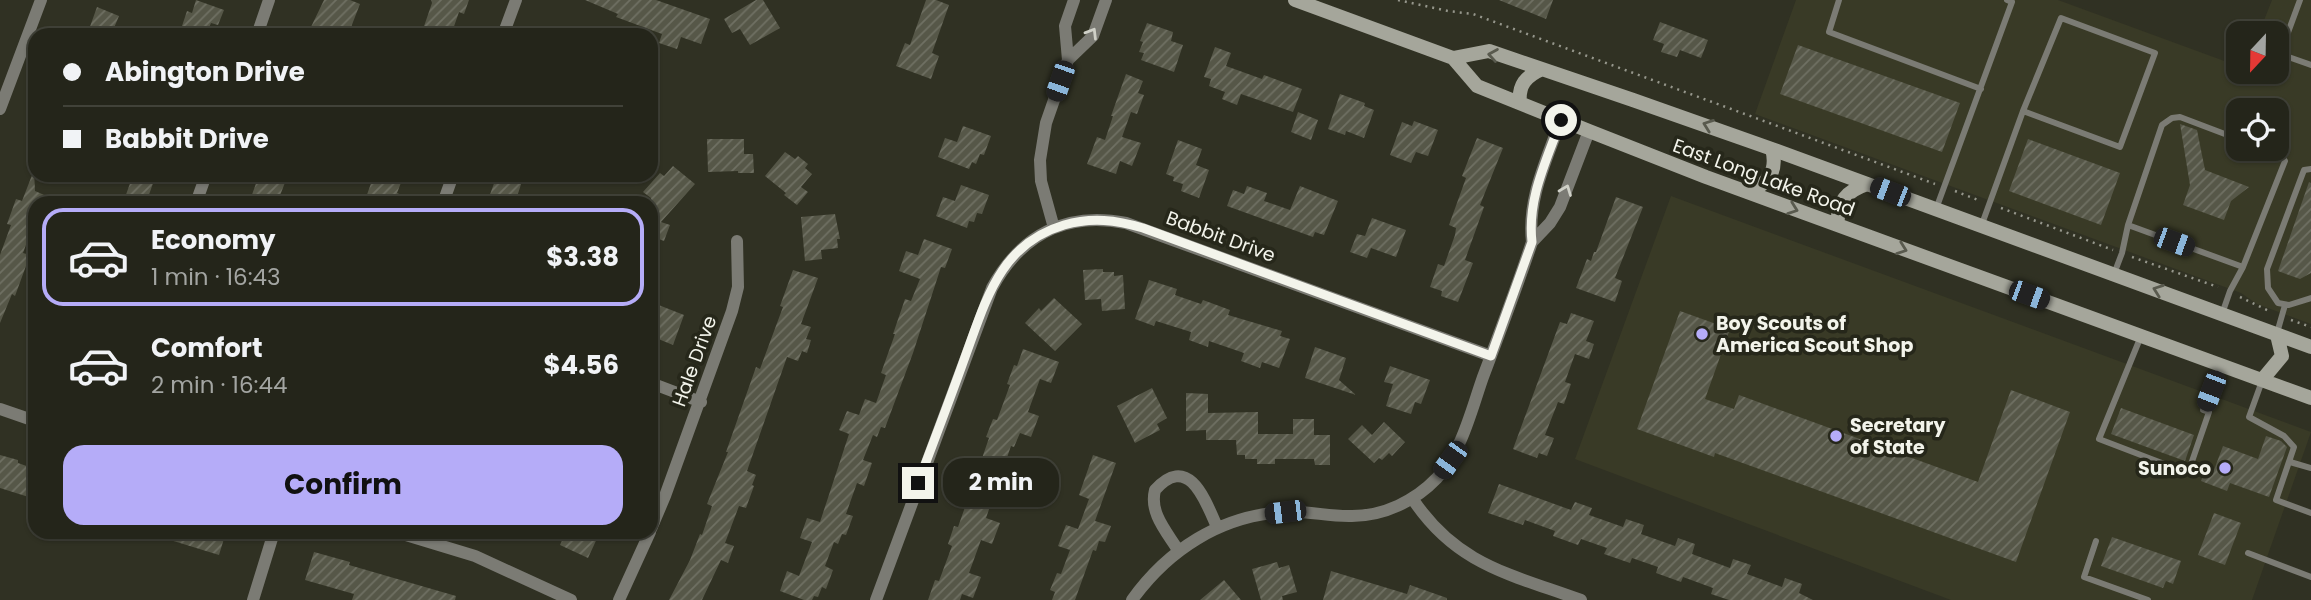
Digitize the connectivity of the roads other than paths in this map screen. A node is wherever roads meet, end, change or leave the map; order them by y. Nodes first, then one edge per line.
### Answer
1 (41, 0) edge
2 (269, 0) edge
3 (516, 0) edge
4 (1074, 0) edge
5 (1106, 0) edge
6 (1295, 0) edge
7 (1839, 0) edge
8 (2007, 0) edge
9 (2300, 0) edge
10 (30, 28) edge
11 (259, 28) edge
12 (506, 28) edge
13 (28, 35) edge
14 (1453, 58) junction
15 (1068, 60) junction
16 (2311, 65) edge
17 (1542, 69) junction
18 (1981, 89) junction
19 (1520, 103) junction
20 (0, 109) edge
21 (2023, 111) junction
22 (1561, 120) junction
23 (1589, 131) junction
24 (2226, 134) edge
25 (1772, 149) junction
26 (2285, 161) edge
27 (2311, 169) edge
28 (1867, 184) junction
29 (1748, 192) junction
30 (1936, 209) junction
31 (1838, 225) junction
32 (2128, 225) junction
33 (1981, 226) junction
34 (1054, 228) junction
35 (737, 241) dead end
36 (1532, 242) junction
37 (2243, 267) junction
38 (2114, 275) junction
39 (2311, 298) edge
40 (2285, 305) junction
41 (2222, 314) junction
42 (2277, 335) junction
43 (2141, 336) junction
44 (2311, 347) edge
45 (1491, 356) junction
46 (2220, 365) junction
47 (2262, 380) junction
48 (658, 386) edge
49 (2311, 398) edge
50 (701, 402) junction
51 (0, 409) edge
52 (28, 419) edge
53 (2290, 462) junction
54 (2311, 468) edge
55 (1412, 498) junction
56 (658, 511) edge
57 (2311, 513) edge
58 (1217, 527) junction
59 (272, 539) edge
60 (419, 539) edge
61 (646, 539) edge
62 (2096, 541) dead end
63 (1178, 550) junction
64 (2248, 553) dead end
65 (2311, 577) edge
66 (253, 600) edge
67 (572, 600) edge
68 (619, 600) edge
69 (876, 600) edge
70 (1132, 600) edge
71 (1581, 600) edge
72 (2148, 600) edge

1 - 10 street
2 - 11 street
3 - 12 street
4 - 15 street
15 -> 5 street
6 - 14 main road, East Long Lake Road
7 - 18 lane
8 - 18 lane
9 - 16 lane
13 - 20 street
17 -> 14 main road, East Long Lake Road
14 - 19 main road, East Long Lake Road
15 - 34 street
17 - 19 main road
25 -> 17 main road, East Long Lake Road
18 - 30 lane
19 - 22 main road, East Long Lake Road
21 - 21 lane
21 - 33 lane
22 - 23 main road, East Long Lake Road
22 - 36 street
23 - 29 main road, East Long Lake Road
36 -> 23 street
24 - 32 lane
25 - 28 main road, East Long Lake Road
25 - 29 main road
26 - 37 lane
27 - 40 lane
28 - 30 main road, East Long Lake Road
28 - 31 main road
29 -> 31 main road, East Long Lake Road
30 - 33 main road, East Long Lake Road
31 -> 43 main road, East Long Lake Road
32 - 37 lane
32 - 38 lane
33 - 38 main road, East Long Lake Road
34 - 45 street, Babbit Drive
34 - 69 street, Babbit Drive
35 - 50 street, Hale Drive
36 - 45 street
37 - 41 lane
41 -> 38 main road, East Long Lake Road
39 - 40 lane
40 - 42 lane
41 - 42 main road, East Long Lake Road
42 - 44 main road, East Long Lake Road
42 - 47 main road
43 - 46 main road, East Long Lake Road
43 - 46 lane
45 - 55 street
46 - 47 main road, East Long Lake Road
47 - 49 main road, East Long Lake Road
47 - 53 lane
48 - 50 street
50 - 56 street, Hale Drive
51 - 52 street
53 - 54 lane
53 - 57 lane
55 - 58 street
55 - 71 street
58 - 63 street
58 - 63 street
59 - 66 street
60 - 67 street
61 - 68 street, Hale Drive
62 - 72 lane
63 - 70 street
64 - 65 lane

